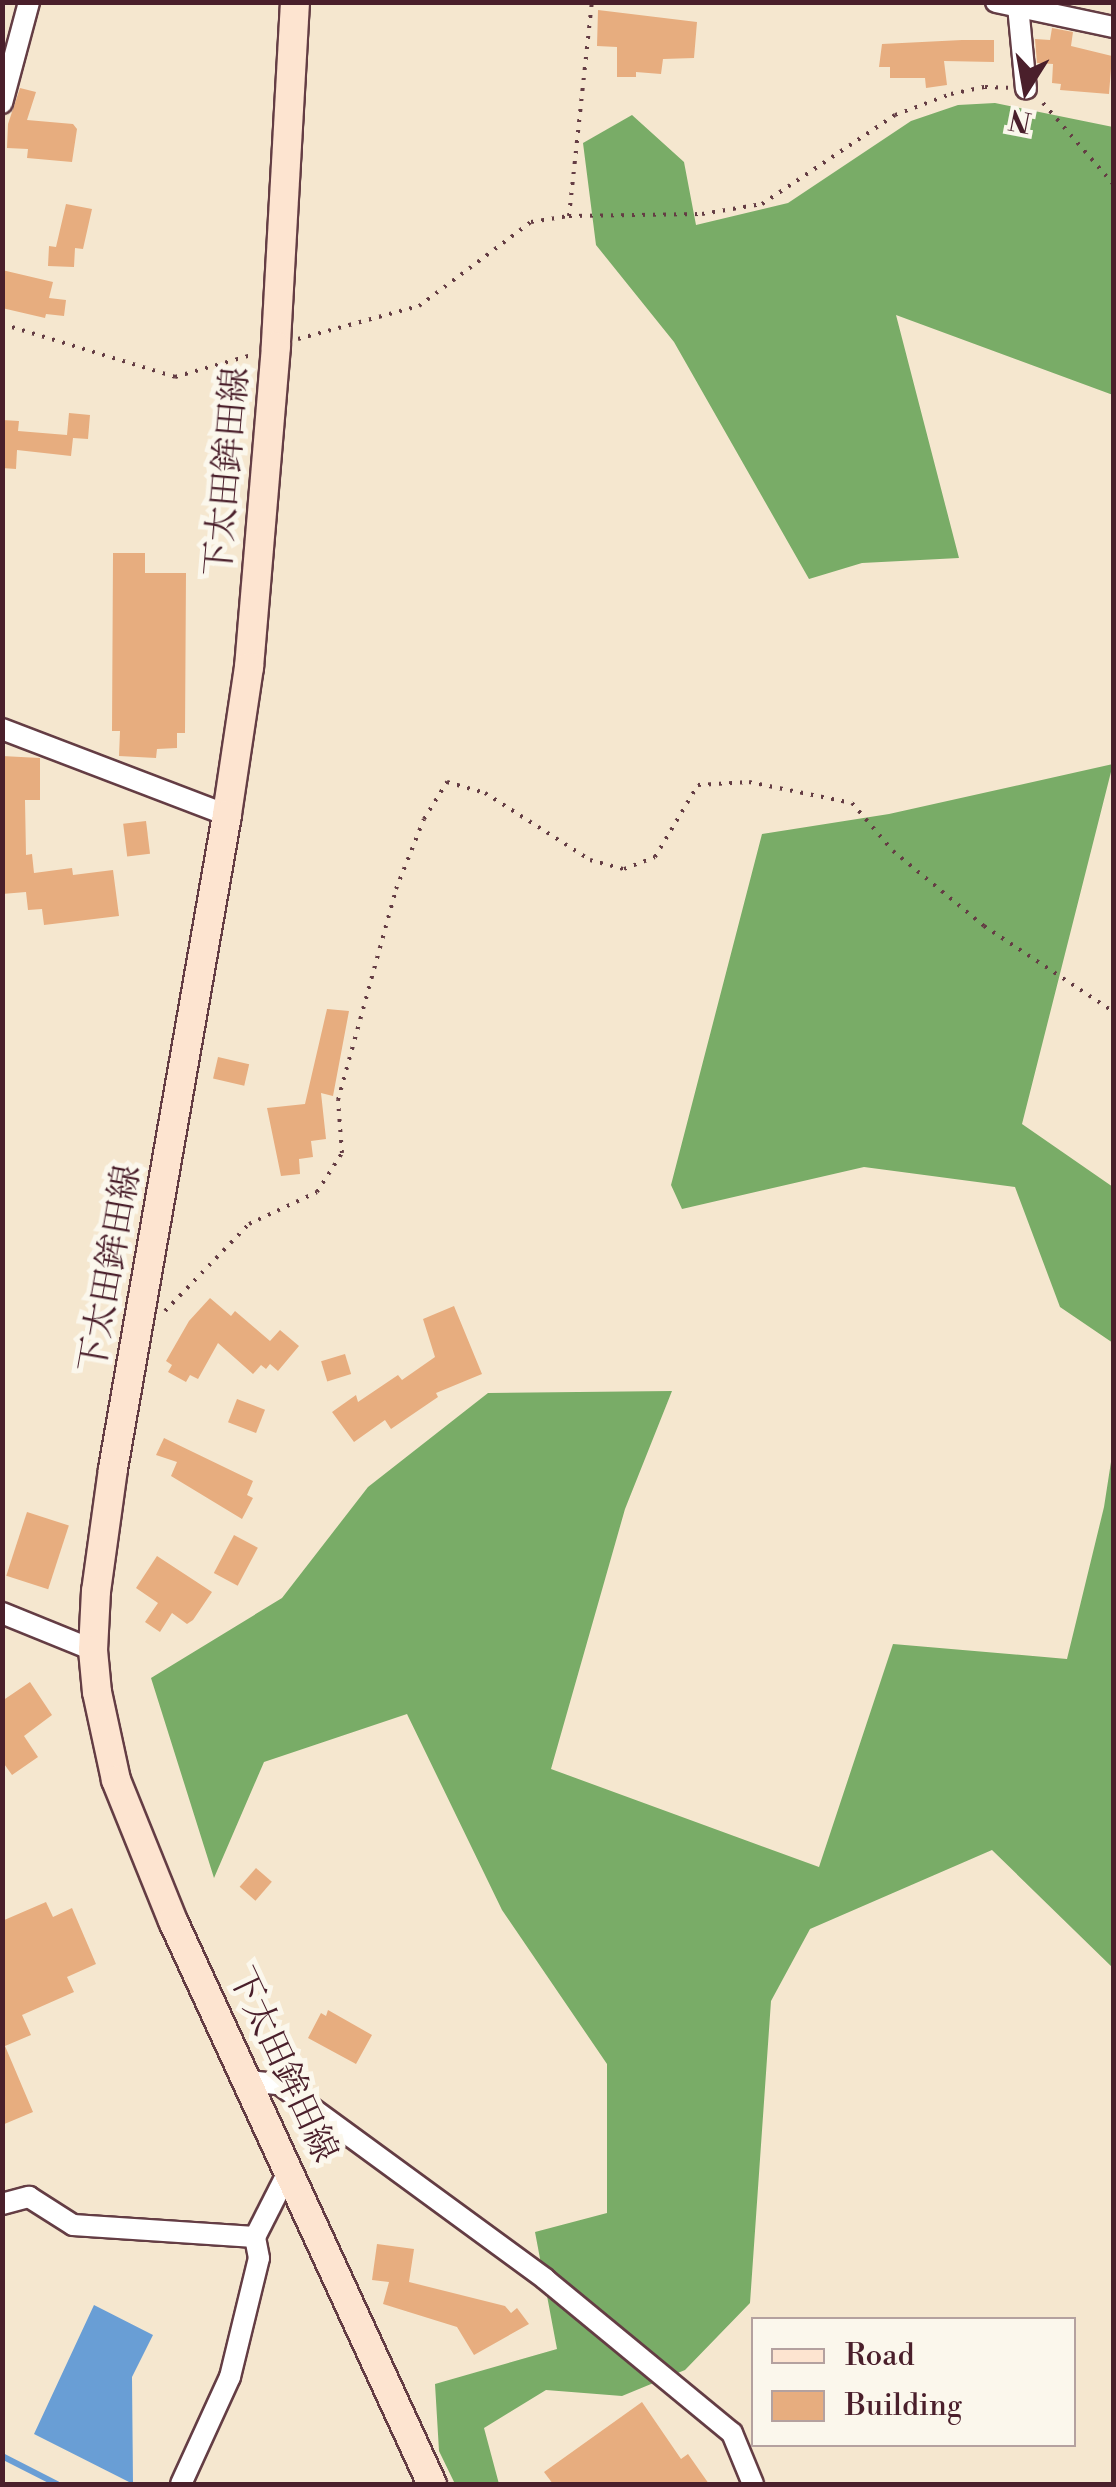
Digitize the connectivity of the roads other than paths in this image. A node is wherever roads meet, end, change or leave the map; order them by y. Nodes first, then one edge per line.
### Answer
1 (28, 2) edge
2 (295, 2) edge
3 (996, 2) edge
4 (1018, 6) junction
5 (1114, 27) edge
6 (1026, 90) road end
7 (2, 103) edge
8 (2, 729) edge
9 (228, 815) junction
10 (2, 1613) edge
11 (93, 1650) junction
12 (248, 2080) junction
13 (289, 2170) junction
14 (2, 2204) edge
15 (255, 2237) junction
16 (181, 2484) edge
17 (432, 2484) edge
18 (753, 2484) edge

1 - 7 street
2 - 9 main road, 下太田鉾田線
3 - 4 street
4 - 5 street
4 - 6 street
8 - 9 street
9 - 11 main road, 下太田鉾田線
10 - 11 street
11 - 12 main road, 下太田鉾田線
12 - 13 main road, 下太田鉾田線
12 - 18 street
13 - 15 street
13 - 17 main road, 下太田鉾田線
14 - 15 street
15 - 16 street

